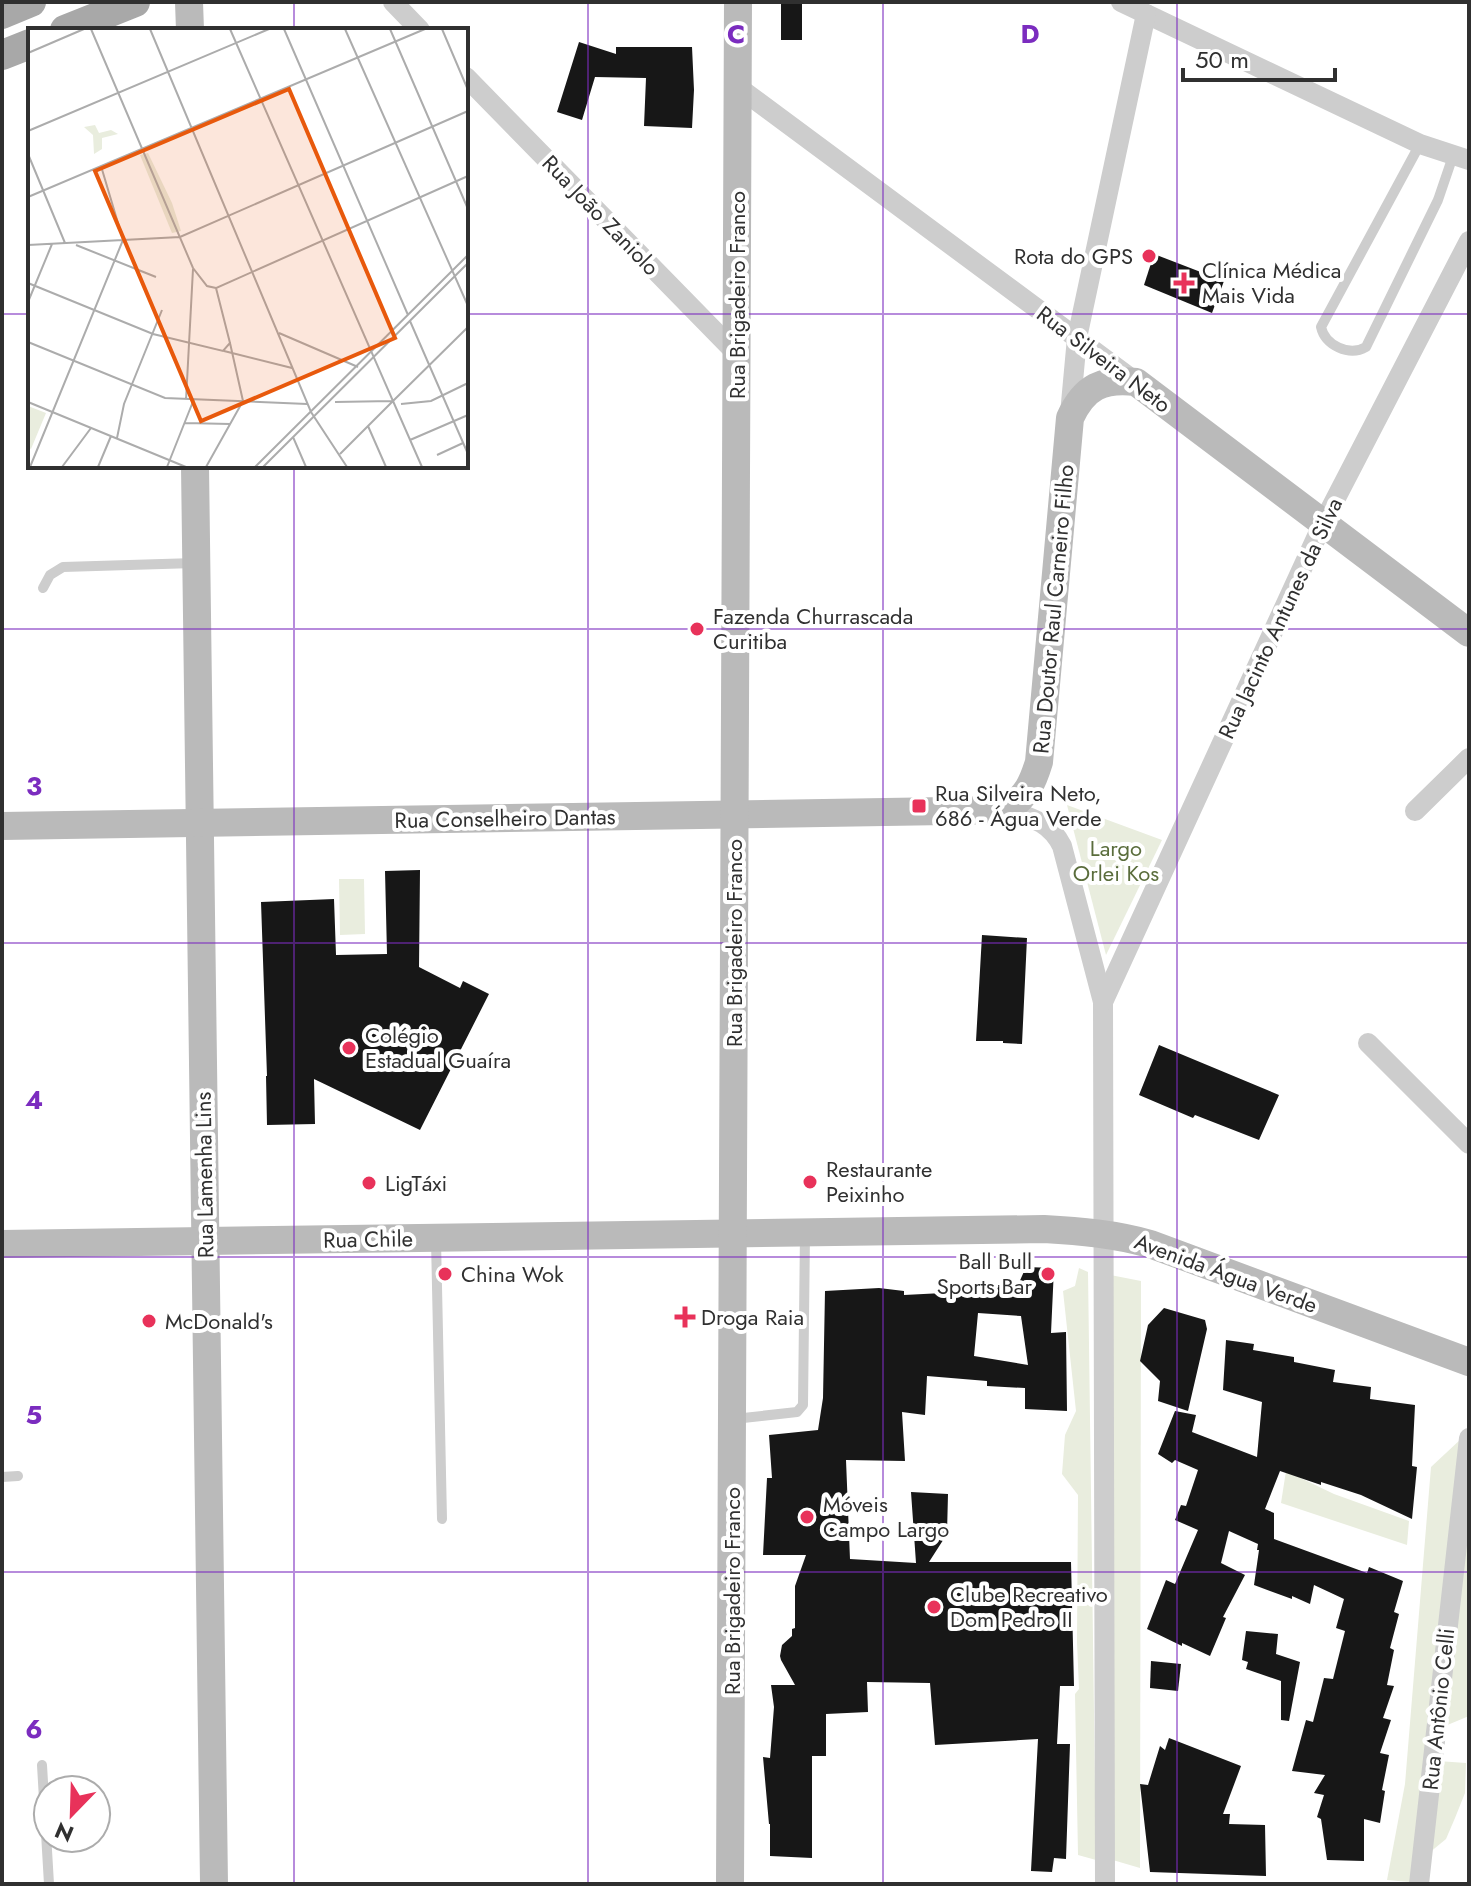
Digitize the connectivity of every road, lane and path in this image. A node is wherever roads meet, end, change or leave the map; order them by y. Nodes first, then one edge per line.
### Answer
1 (31, 2) edge
2 (135, 2) edge
3 (189, 2) edge
4 (393, 2) edge
5 (738, 2) edge
6 (1121, 2) edge
7 (1153, 8) edge
8 (2, 14) edge
9 (70, 28) edge
10 (190, 28) edge
11 (418, 28) edge
12 (28, 45) edge
13 (2, 55) edge
14 (468, 79) edge
15 (738, 87) junction
16 (1469, 140) edge
17 (1420, 144) junction
18 (1461, 158) edge
19 (1469, 241) edge
20 (1077, 338) junction
21 (737, 354) junction
22 (1136, 382) junction
23 (1070, 418) junction
24 (195, 468) edge
25 (1323, 523) junction
26 (197, 563) junction
27 (43, 588) dead end
28 (1469, 633) edge
29 (1469, 758) edge
30 (1008, 810) junction
31 (1415, 811) dead end
32 (735, 814) junction
33 (200, 823) junction
34 (2, 826) edge
35 (1103, 1002) junction
36 (1368, 1043) dead end
37 (1469, 1144) edge
38 (805, 1233) junction
39 (1104, 1233) junction
40 (733, 1234) junction
41 (436, 1238) junction
42 (205, 1241) junction
43 (2, 1244) edge
44 (1469, 1362) edge
45 (732, 1419) junction
46 (1469, 1438) edge
47 (18, 1476) dead end
48 (2, 1477) edge
49 (442, 1519) dead end
50 (42, 1765) dead end
51 (49, 1884) edge
52 (214, 1884) edge
53 (730, 1884) edge
54 (1105, 1884) edge
55 (1419, 1884) edge

1 - 8 main road
2 - 9 main road
3 - 10 main road
4 - 11 street
5 - 15 main road, Rua Brigadeiro Franco
6 - 7 street
7 - 17 street
7 - 20 street, Rua Doutor Raul Carneiro Filho
12 - 13 main road
14 - 21 street, Rua João Zaniolo
15 - 20 street, Rua Silveira Neto
15 - 21 main road, Rua Brigadeiro Franco
16 - 18 street
17 - 18 street
17 - 18 lane
19 - 25 street, Rua Jacinto Antunes da Silva
20 - 22 street, Rua Silveira Neto
20 - 23 street, Rua Doutor Raul Carneiro Filho
21 - 32 main road, Rua Brigadeiro Franco
22 - 23 main road
22 - 25 main road, Rua Silveira Neto
23 - 30 main road, Rua Doutor Raul Carneiro Filho
24 - 26 main road, Rua Lamenha Lins
25 - 28 main road, Rua Silveira Neto
25 - 35 street, Rua Jacinto Antunes da Silva
26 - 27 lane
26 - 33 main road, Rua Lamenha Lins
29 - 31 street
30 - 32 main road, Rua Conselheiro Dantas
30 - 35 street
32 - 33 main road, Rua Conselheiro Dantas
32 - 40 main road, Rua Brigadeiro Franco
33 - 34 main road, Rua Conselheiro Dantas
33 - 42 main road, Rua Lamenha Lins
35 - 39 street
36 - 37 street
38 - 39 main road, Avenida Água Verde
38 - 40 main road, Avenida Água Verde
38 - 45 lane
39 - 44 main road, Avenida Água Verde
39 - 54 street
40 - 41 main road, Rua Chile
40 - 45 main road, Rua Brigadeiro Franco
41 - 42 main road, Rua Chile
41 - 49 lane
42 - 43 main road, Rua Chile
42 - 52 main road, Rua Lamenha Lins
45 - 53 main road, Rua Brigadeiro Franco
46 - 55 street, Rua Antônio Celli
47 - 48 lane
50 - 51 lane

